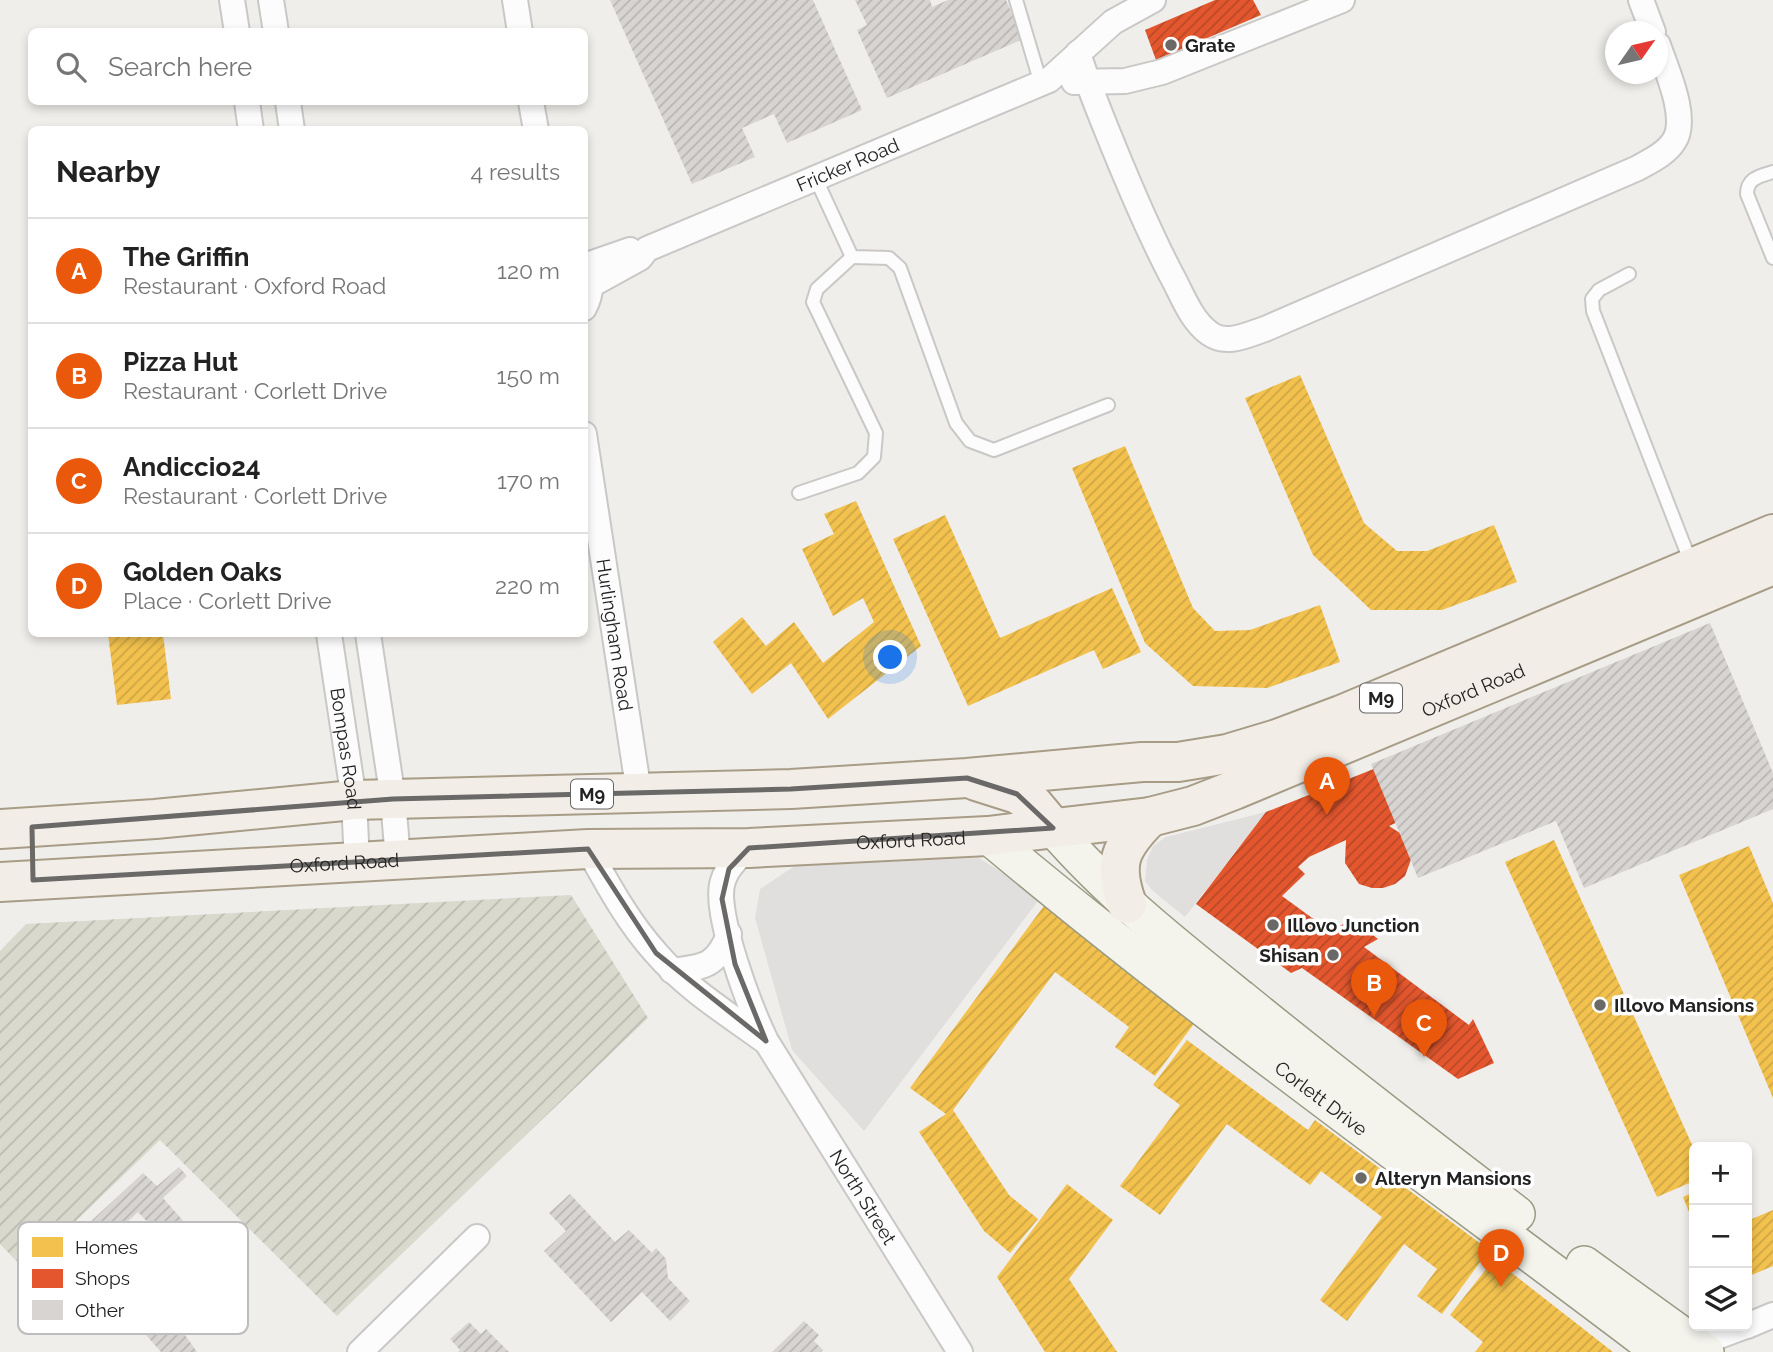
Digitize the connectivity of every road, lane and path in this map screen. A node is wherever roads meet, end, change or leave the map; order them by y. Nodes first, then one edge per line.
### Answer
1 (232, 0) edge
2 (271, 0) edge
3 (515, 0) edge
4 (1016, 0) edge
5 (1153, 0) edge
6 (1342, 0) edge
7 (1642, 0) edge
8 (1649, 21) edge
9 (236, 28) edge
10 (275, 28) edge
11 (519, 28) edge
12 (1078, 53) junction
13 (1668, 79) edge
14 (1045, 82) junction
15 (1087, 82) junction
16 (247, 105) edge
17 (288, 105) edge
18 (532, 105) edge
19 (250, 126) edge
20 (291, 126) edge
21 (535, 126) edge
22 (1773, 172) edge
23 (816, 179) junction
24 (1767, 225) edge
25 (852, 257) junction
26 (1773, 258) edge
27 (1629, 274) dead end
28 (588, 282) edge
29 (1108, 405) dead end
30 (588, 461) edge
31 (799, 493) dead end
32 (1773, 534) edge
33 (1773, 565) edge
34 (1693, 567) junction
35 (329, 637) edge
36 (368, 637) edge
37 (967, 778) junction
38 (639, 793) junction
39 (393, 799) junction
40 (354, 800) junction
41 (1150, 817) junction
42 (16, 828) edge
43 (1053, 828) junction
44 (988, 836) junction
45 (749, 848) junction
46 (588, 849) junction
47 (398, 860) junction
48 (357, 863) junction
49 (16, 881) edge
50 (1127, 904) junction
51 (729, 934) junction
52 (673, 971) junction
53 (766, 1041) junction
54 (477, 1237) dead end
55 (1773, 1315) edge
56 (1752, 1324) edge
57 (1735, 1331) edge
58 (1693, 1350) edge
59 (360, 1352) edge
60 (960, 1352) edge
61 (1660, 1352) edge

1 - 9 street
2 - 10 street
3 - 11 street
4 - 14 lane
5 - 12 street, Fricker Road
6 - 15 street, Fricker Road
7 - 8 street
12 - 14 street, Fricker Road
12 - 15 street
13 - 15 street
14 - 15 street, Fricker Road
14 - 23 street, Fricker Road
16 - 19 street
17 - 20 street
18 - 21 street
22 - 24 lane
23 - 25 lane
23 - 28 street, Fricker Road
24 - 26 lane
25 - 29 lane
25 - 31 lane
27 - 34 lane
30 - 38 street, Hurlingham Road
32 - 34 main road, Oxford Road / M9
33 - 41 main road, Oxford Road / M9
34 - 37 main road, Oxford Road / M9
35 - 40 street, Bompas Road
36 - 39 street, Bompas Road
37 - 38 main road, Oxford Road / M9
37 - 43 main road
38 - 39 main road, Oxford Road / M9
39 - 40 main road, Oxford Road / M9
39 - 47 street, Bompas Road
40 - 42 main road, Oxford Road / M9
40 - 48 street, Bompas Road
41 - 43 main road, Oxford Road / M9
41 - 50 main road
42 - 49 main road
43 - 44 main road, Oxford Road / M9
43 - 50 main road, Corlett Drive
44 - 45 main road, Oxford Road / M9
44 - 61 main road, Corlett Drive
45 - 46 main road, Oxford Road / M9
45 - 51 street, North Street
46 - 47 main road, Oxford Road / M9
46 - 52 street, North Street
47 - 48 main road, Oxford Road / M9
48 - 49 main road, Oxford Road / M9
50 - 58 main road, Corlett Drive
51 - 52 street
51 - 53 street, North Street
52 - 53 street, North Street
53 - 60 street, North Street
54 - 59 street
55 - 56 street
57 - 58 street

